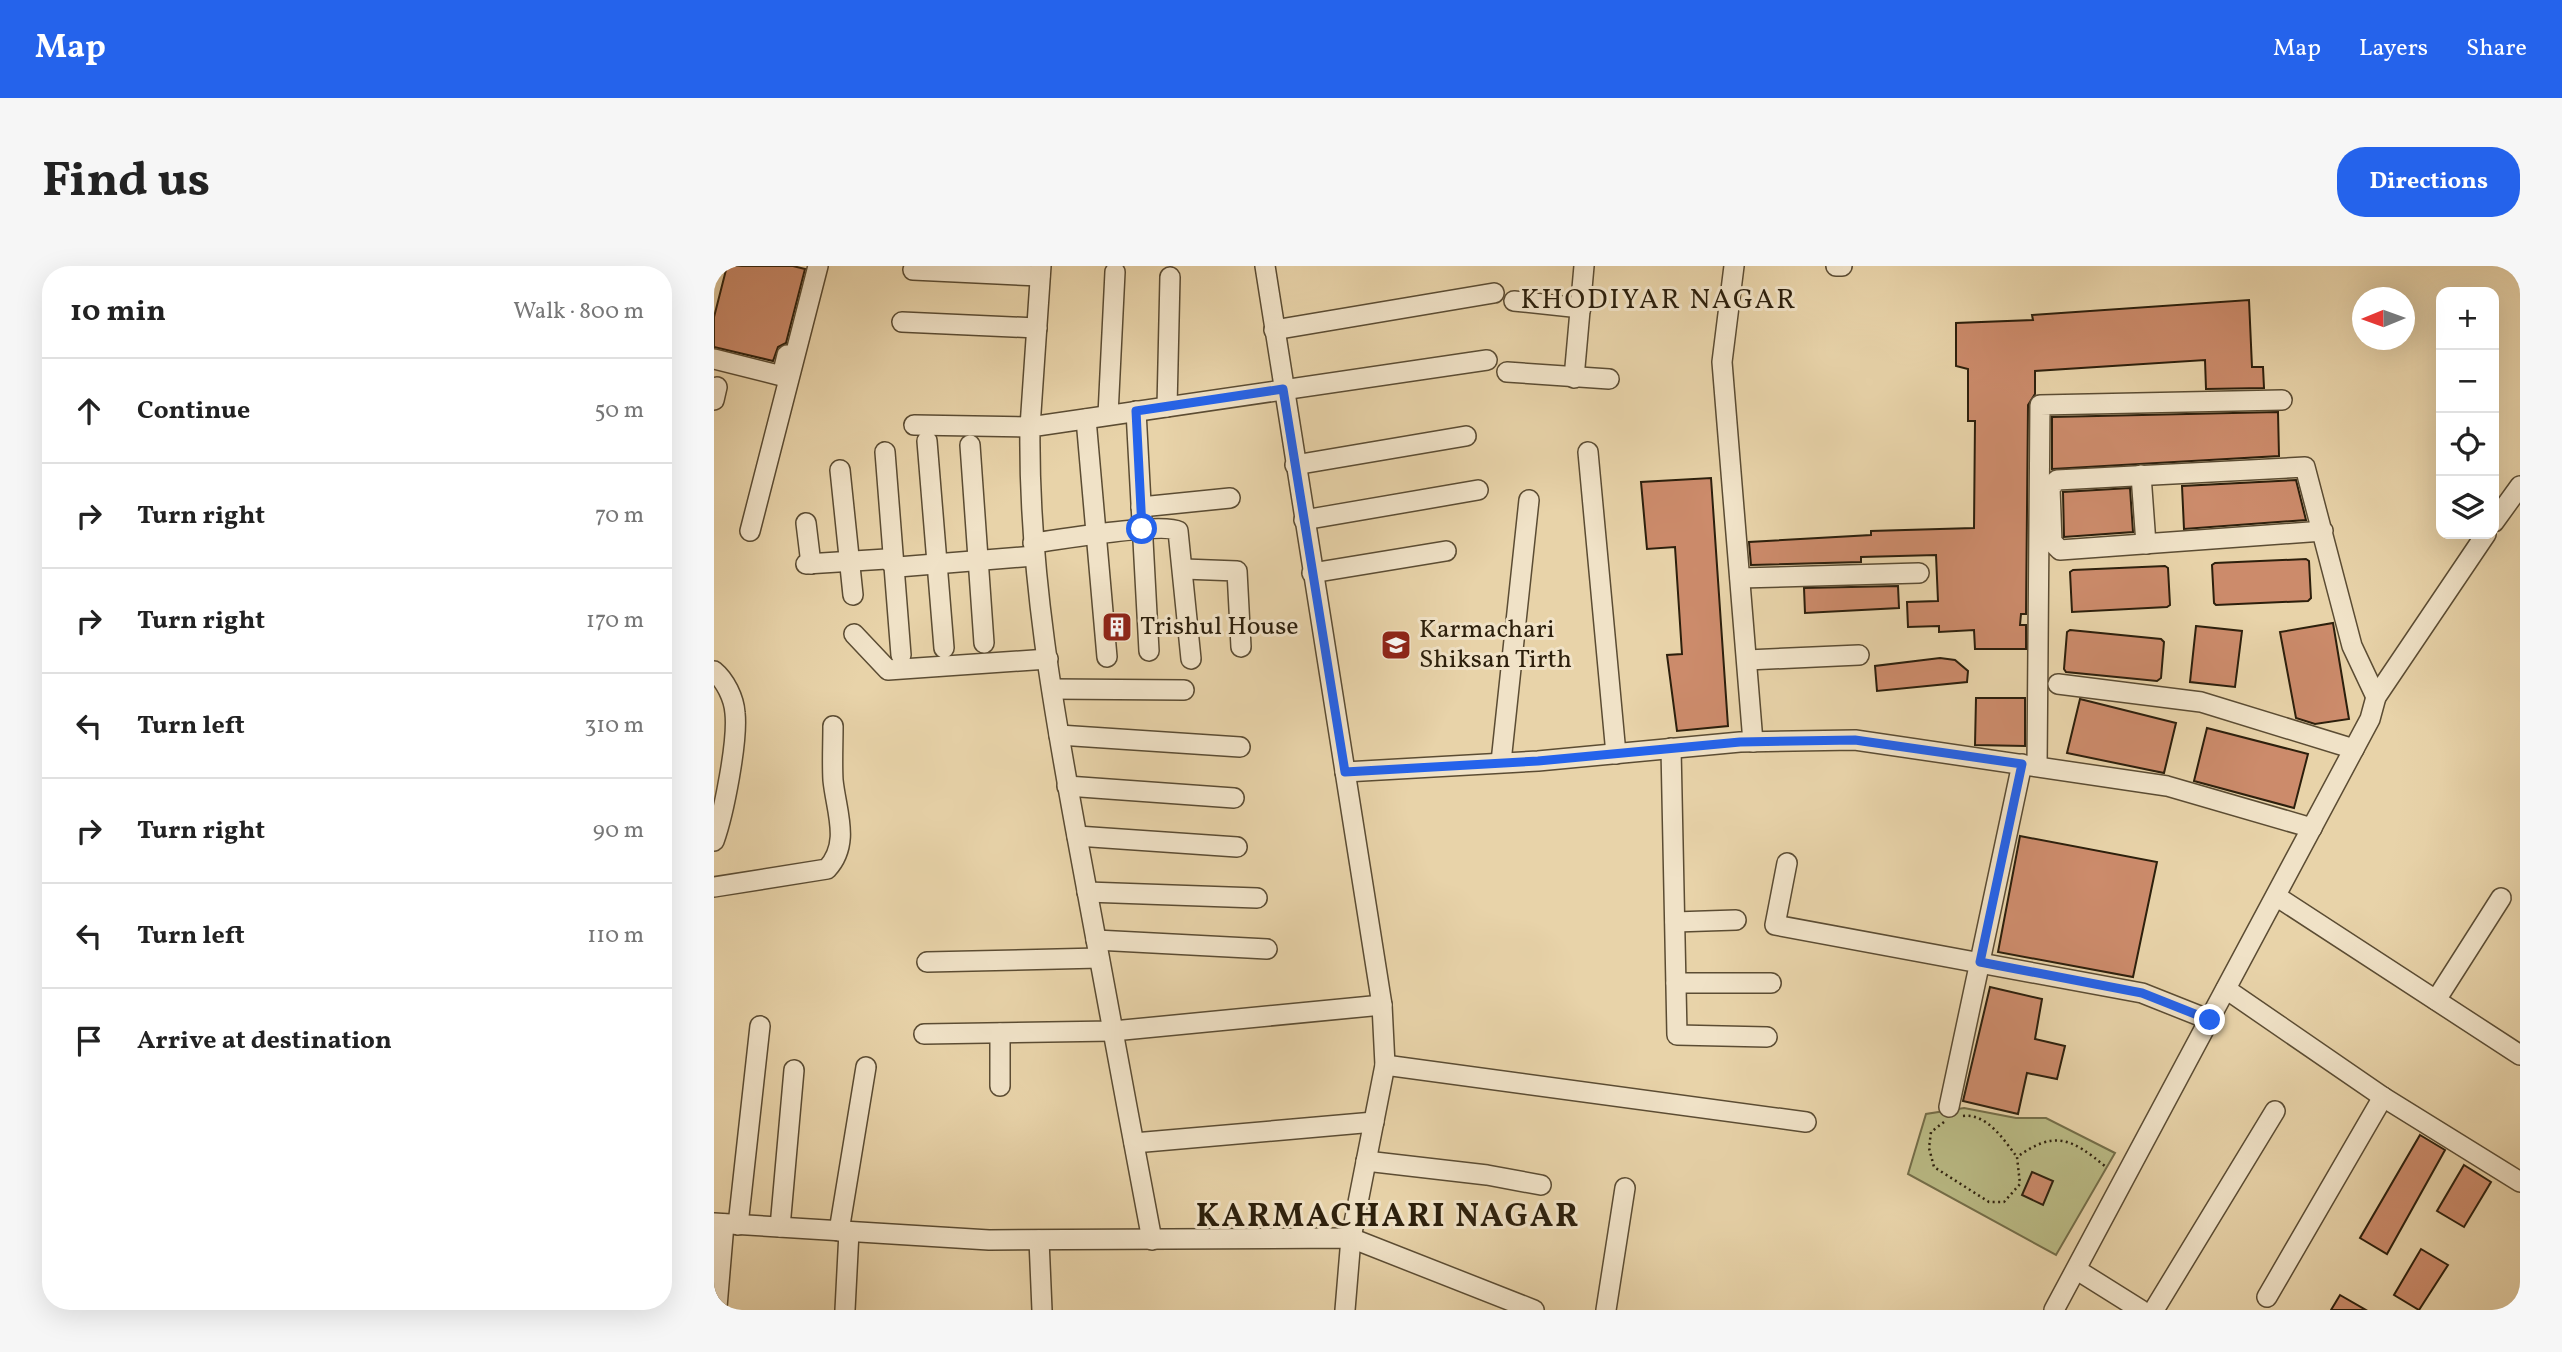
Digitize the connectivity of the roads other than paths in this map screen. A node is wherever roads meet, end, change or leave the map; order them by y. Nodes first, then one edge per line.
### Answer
1 (810, 266) edge
2 (818, 266) edge
3 (1265, 266) edge
4 (1584, 266) edge
5 (1734, 266) edge
6 (1836, 266) edge
7 (1842, 266) edge
8 (913, 270) dead end
9 (1041, 271) edge
10 (1115, 272) dead end
11 (1170, 277) dead end
12 (1494, 293) dead end
13 (1514, 301) dead end
14 (1581, 308) junction
15 (902, 322) dead end
16 (1037, 328) junction
17 (1274, 330) junction
18 (714, 359) edge
19 (1487, 360) dead end
20 (1507, 372) dead end
21 (1574, 378) junction
22 (1609, 379) dead end
23 (1283, 389) junction
24 (2282, 400) dead end
25 (1167, 407) junction
26 (1136, 411) junction
27 (1108, 415) junction
28 (1086, 419) junction
29 (914, 425) dead end
30 (1030, 427) junction
31 (1466, 436) dead end
32 (928, 441) dead end
33 (970, 445) dead end
34 (884, 452) dead end
35 (1588, 452) dead end
36 (1295, 465) junction
37 (840, 470) dead end
38 (2141, 475) junction
39 (2520, 486) edge
40 (1478, 490) dead end
41 (1230, 498) dead end
42 (1529, 500) dead end
43 (1141, 507) junction
44 (2499, 516) edge
45 (1304, 520) junction
46 (806, 523) dead end
47 (1142, 529) junction
48 (750, 531) dead end
49 (2323, 531) junction
50 (1097, 535) junction
51 (2483, 539) edge
52 (2146, 544) junction
53 (1033, 550) junction
54 (1446, 551) dead end
55 (978, 561) junction
56 (848, 562) junction
57 (940, 564) junction
58 (894, 566) junction
59 (1184, 569) junction
60 (1312, 573) junction
61 (1919, 573) dead end
62 (1740, 579) junction
63 (853, 595) dead end
64 (854, 634) dead end
65 (984, 643) dead end
66 (1241, 647) dead end
67 (944, 649) dead end
68 (1149, 651) dead end
69 (901, 655) dead end
70 (1859, 655) dead end
71 (1107, 657) dead end
72 (1048, 659) junction
73 (1191, 659) dead end
74 (1746, 660) junction
75 (714, 671) edge
76 (2058, 684) dead end
77 (1052, 689) junction
78 (1184, 690) dead end
79 (2376, 697) junction
80 (833, 726) dead end
81 (1059, 735) junction
82 (1753, 741) junction
83 (1240, 747) dead end
84 (1671, 748) junction
85 (2354, 749) junction
86 (1616, 754) junction
87 (1501, 762) junction
88 (2030, 765) junction
89 (1345, 772) junction
90 (1067, 786) junction
91 (1234, 799) dead end
92 (2312, 828) junction
93 (1077, 836) junction
94 (714, 841) edge
95 (1237, 847) dead end
96 (1787, 863) dead end
97 (714, 887) edge
98 (1087, 892) junction
99 (2276, 896) junction
100 (1257, 898) dead end
101 (2501, 898) dead end
102 (1736, 920) dead end
103 (1675, 922) junction
104 (1098, 949) junction
105 (1267, 949) dead end
106 (927, 962) dead end
107 (1980, 962) junction
108 (1676, 983) junction
109 (1771, 983) dead end
110 (2226, 989) junction
111 (2436, 1000) junction
112 (1382, 1006) junction
113 (2210, 1020) junction
114 (760, 1026) dead end
115 (1113, 1031) junction
116 (1000, 1033) junction
117 (924, 1034) dead end
118 (1767, 1037) dead end
119 (2520, 1055) edge
120 (1385, 1065) junction
121 (866, 1067) dead end
122 (794, 1070) dead end
123 (1000, 1086) dead end
124 (2383, 1097) junction
125 (2275, 1111) dead end
126 (1952, 1114) road end
127 (1374, 1122) junction
128 (1806, 1122) dead end
129 (1134, 1143) junction
130 (1366, 1161) junction
131 (2520, 1182) edge
132 (1541, 1185) dead end
133 (1625, 1188) dead end
134 (725, 1224) edge
135 (780, 1227) junction
136 (844, 1231) junction
137 (1351, 1238) junction
138 (1039, 1240) junction
139 (1152, 1240) junction
140 (2077, 1270) junction
141 (2267, 1297) dead end
142 (717, 1307) dead end
143 (845, 1310) edge
144 (1042, 1310) edge
145 (1345, 1310) edge
146 (1535, 1310) edge
147 (1606, 1310) edge
148 (2054, 1310) edge
149 (2141, 1310) edge
150 (2154, 1310) edge

1 - 18 street
2 - 48 street
3 - 17 street
4 - 14 street
5 - 62 street
6 - 7 street
8 - 9 street
9 - 16 street
10 - 27 street
11 - 25 street
12 - 17 street
13 - 14 street
14 - 21 street
15 - 16 street
16 - 30 street
17 - 23 street
19 - 23 street
20 - 21 street
21 - 22 street
23 - 25 street
23 - 36 street
24 - 88 street
25 - 26 street
26 - 27 street
26 - 43 street
27 - 28 street
28 - 30 street
28 - 50 street
29 - 30 street
30 - 53 street
31 - 36 street
32 - 57 street
33 - 55 street
34 - 58 street
35 - 86 street
36 - 45 street
37 - 56 street
38 - 49 street
38 - 52 street
38 - 52 street
39 - 44 street
40 - 45 street
41 - 43 street
42 - 87 street
43 - 47 street
45 - 60 street
46 - 56 street
47 - 50 street
47 - 59 street
47 - 68 street
49 - 52 street
49 - 79 street
50 - 53 street
50 - 71 street
51 - 79 street
53 - 55 street
53 - 72 street
54 - 60 street
55 - 57 street
55 - 65 street
56 - 58 street
56 - 63 street
57 - 58 street
57 - 67 street
58 - 69 street
59 - 66 street
59 - 73 street
60 - 89 street
61 - 62 street
62 - 74 street
64 - 72 street
70 - 74 street
72 - 77 street
74 - 82 street
75 - 94 street
76 - 85 street
77 - 78 street
77 - 81 street
79 - 85 street
80 - 97 street
81 - 83 street
81 - 90 street
82 - 84 street
82 - 88 street
84 - 86 street
84 - 103 street
85 - 92 street
86 - 87 street
87 - 89 street
88 - 92 street
88 - 107 street
89 - 112 street
90 - 91 street
90 - 93 street
92 - 99 street
93 - 95 street
93 - 98 street
96 - 107 street
98 - 100 street
98 - 104 street
99 - 110 street
99 - 111 street
101 - 111 street
102 - 103 street
103 - 108 street
104 - 105 street
104 - 106 street
104 - 115 street
107 - 113 street
107 - 126 street
108 - 109 street
108 - 118 street
110 - 113 street
110 - 124 street
111 - 119 street
112 - 115 street
112 - 120 street
113 - 140 street
114 - 134 street
115 - 116 street
115 - 129 street
116 - 117 street
116 - 123 street
120 - 127 street
120 - 128 street
121 - 136 street
122 - 135 street
124 - 131 street
124 - 141 street
125 - 150 street
127 - 129 street
127 - 130 street
129 - 139 street
130 - 132 street
130 - 137 street
133 - 147 street
134 - 135 street
134 - 142 street
135 - 136 street
136 - 138 street
136 - 143 street
137 - 139 street
137 - 145 street
137 - 146 street
138 - 139 street
138 - 144 street
140 - 148 street
140 - 149 street

